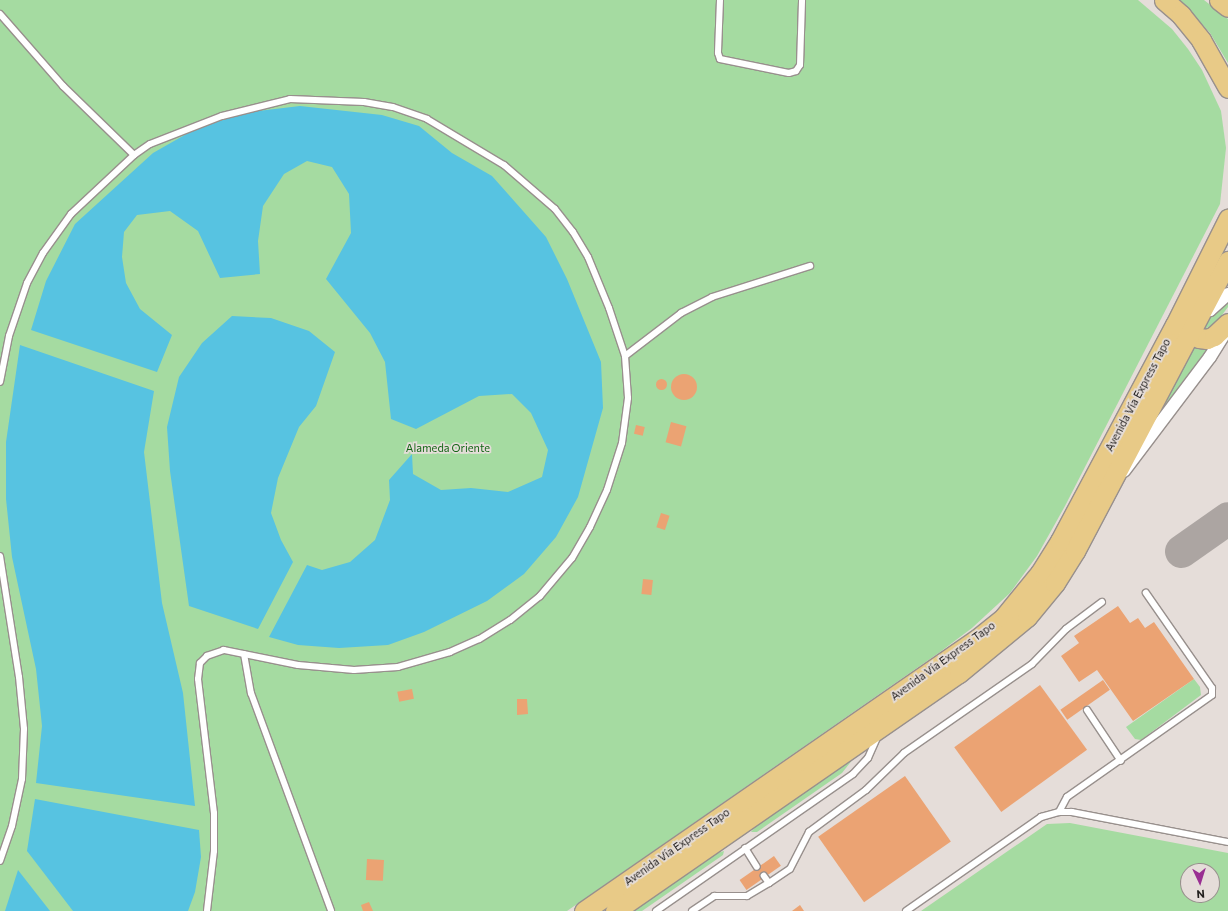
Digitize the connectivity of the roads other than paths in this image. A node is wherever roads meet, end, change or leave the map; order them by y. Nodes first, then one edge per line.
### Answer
1 (720, 0) edge
2 (802, 0) edge
3 (1164, 0) edge
4 (1219, 0) edge
5 (1228, 7) edge
6 (0, 14) edge
7 (1228, 88) edge
8 (134, 155) junction
9 (1228, 219) edge
10 (1228, 261) edge
11 (810, 266) dead end
12 (1228, 294) edge
13 (1193, 309) junction
14 (1228, 323) edge
15 (1228, 328) edge
16 (1182, 330) junction
17 (625, 356) junction
18 (0, 382) edge
19 (1106, 492) junction
20 (0, 556) edge
21 (1146, 593) dead end
22 (1102, 602) dead end
23 (244, 654) junction
24 (1087, 710) dead end
25 (881, 728) junction
26 (1121, 761) junction
27 (1059, 812) junction
28 (1228, 842) edge
29 (745, 848) junction
30 (0, 861) edge
31 (757, 867) dead end
32 (764, 876) dead end
33 (769, 883) junction
34 (207, 911) edge
35 (330, 911) edge
36 (584, 911) edge
37 (615, 911) edge
38 (656, 911) edge
39 (692, 911) edge
40 (906, 911) edge

1 - 2 lane
3 - 7 main road
4 - 5 main road
6 - 8 lane
8 - 17 lane
8 - 18 lane
9 - 13 main road, Avenida Vía Express Tapo
10 - 13 main road, Avenida Vía Express Tapo
11 - 17 lane
12 - 13 street
13 - 16 main road, Avenida Vía Express Tapo
14 - 16 main road
15 - 19 street
16 - 19 main road, Avenida Vía Express Tapo
16 - 36 main road, Avenida Vía Express Tapo
17 - 23 lane
19 - 25 main road, Avenida Vía Express Tapo
20 - 30 lane
21 - 26 lane
22 - 33 lane
23 - 34 lane
23 - 35 lane
24 - 26 lane
25 - 29 lane
25 - 37 main road, Avenida Vía Express Tapo
26 - 27 lane
27 - 28 lane
27 - 40 lane
29 - 31 lane
29 - 38 lane
32 - 33 lane
33 - 39 lane

